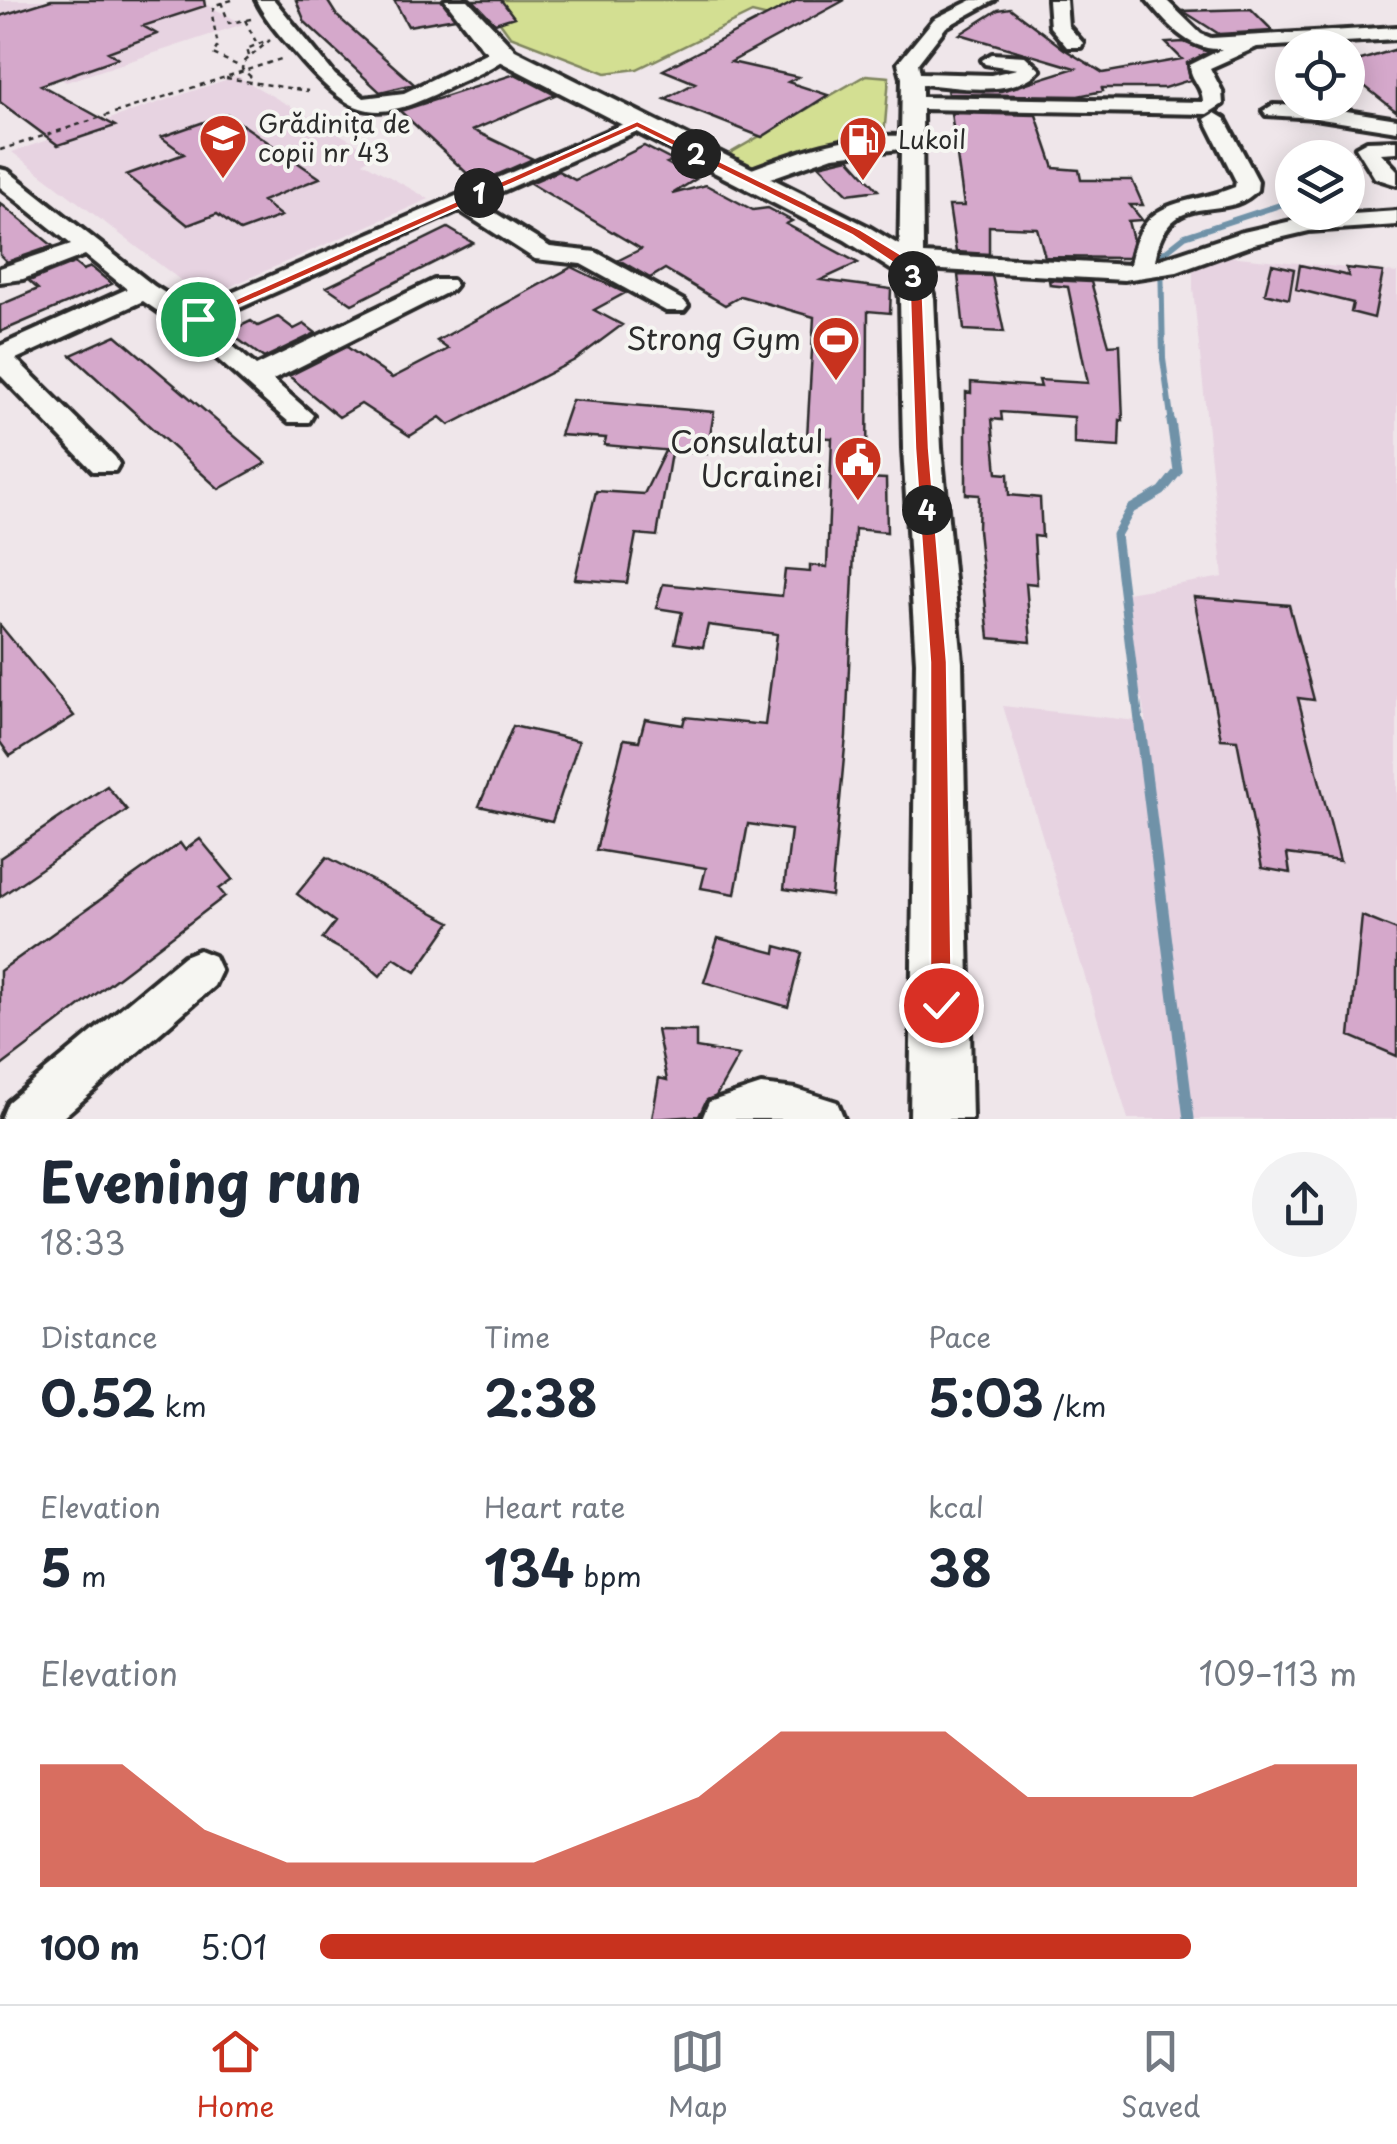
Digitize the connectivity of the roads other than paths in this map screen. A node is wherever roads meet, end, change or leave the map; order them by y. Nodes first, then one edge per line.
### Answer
1 (456, 0) edge
2 (986, 0) edge
3 (1009, 0) edge
4 (1057, 0) edge
5 (1156, 0) edge
6 (269, 8) edge
7 (1397, 33) edge
8 (1074, 42) dead end
9 (1250, 44) junction
10 (503, 52) junction
11 (992, 60) dead end
12 (923, 78) junction
13 (909, 104) junction
14 (1273, 111) dead end
15 (1215, 120) dead end
16 (637, 124) junction
17 (1397, 125) edge
18 (912, 143) junction
19 (1397, 146) edge
20 (0, 176) edge
21 (748, 178) junction
22 (1397, 178) edge
23 (460, 202) junction
24 (1397, 218) edge
25 (90, 245) junction
26 (911, 266) junction
27 (1153, 270) junction
28 (0, 275) edge
29 (443, 285) dead end
30 (146, 291) junction
31 (676, 306) dead end
32 (190, 320) junction
33 (0, 358) edge
34 (254, 378) junction
35 (300, 415) dead end
36 (104, 464) dead end
37 (199, 971) dead end
38 (26, 1119) edge
39 (726, 1119) edge
40 (820, 1119) edge
41 (942, 1119) edge

1 - 10 main road
2 - 12 street
3 - 12 street
4 - 8 street
5 - 9 street
6 - 10 street
7 - 9 street
9 - 13 street
10 - 16 main road
11 - 12 street
12 - 13 street
13 - 18 street
14 - 17 street
15 - 27 street
16 - 21 main road
16 - 23 street
18 - 21 street
18 - 26 street
19 - 22 street
20 - 25 street
21 - 26 main road
23 - 31 street
23 - 32 street
24 - 27 street
25 - 28 street
25 - 30 street
26 - 27 street
26 - 41 main road
29 - 34 street
30 - 32 street
30 - 33 street
32 - 34 street
33 - 36 street
34 - 35 street
37 - 38 street
39 - 40 street

